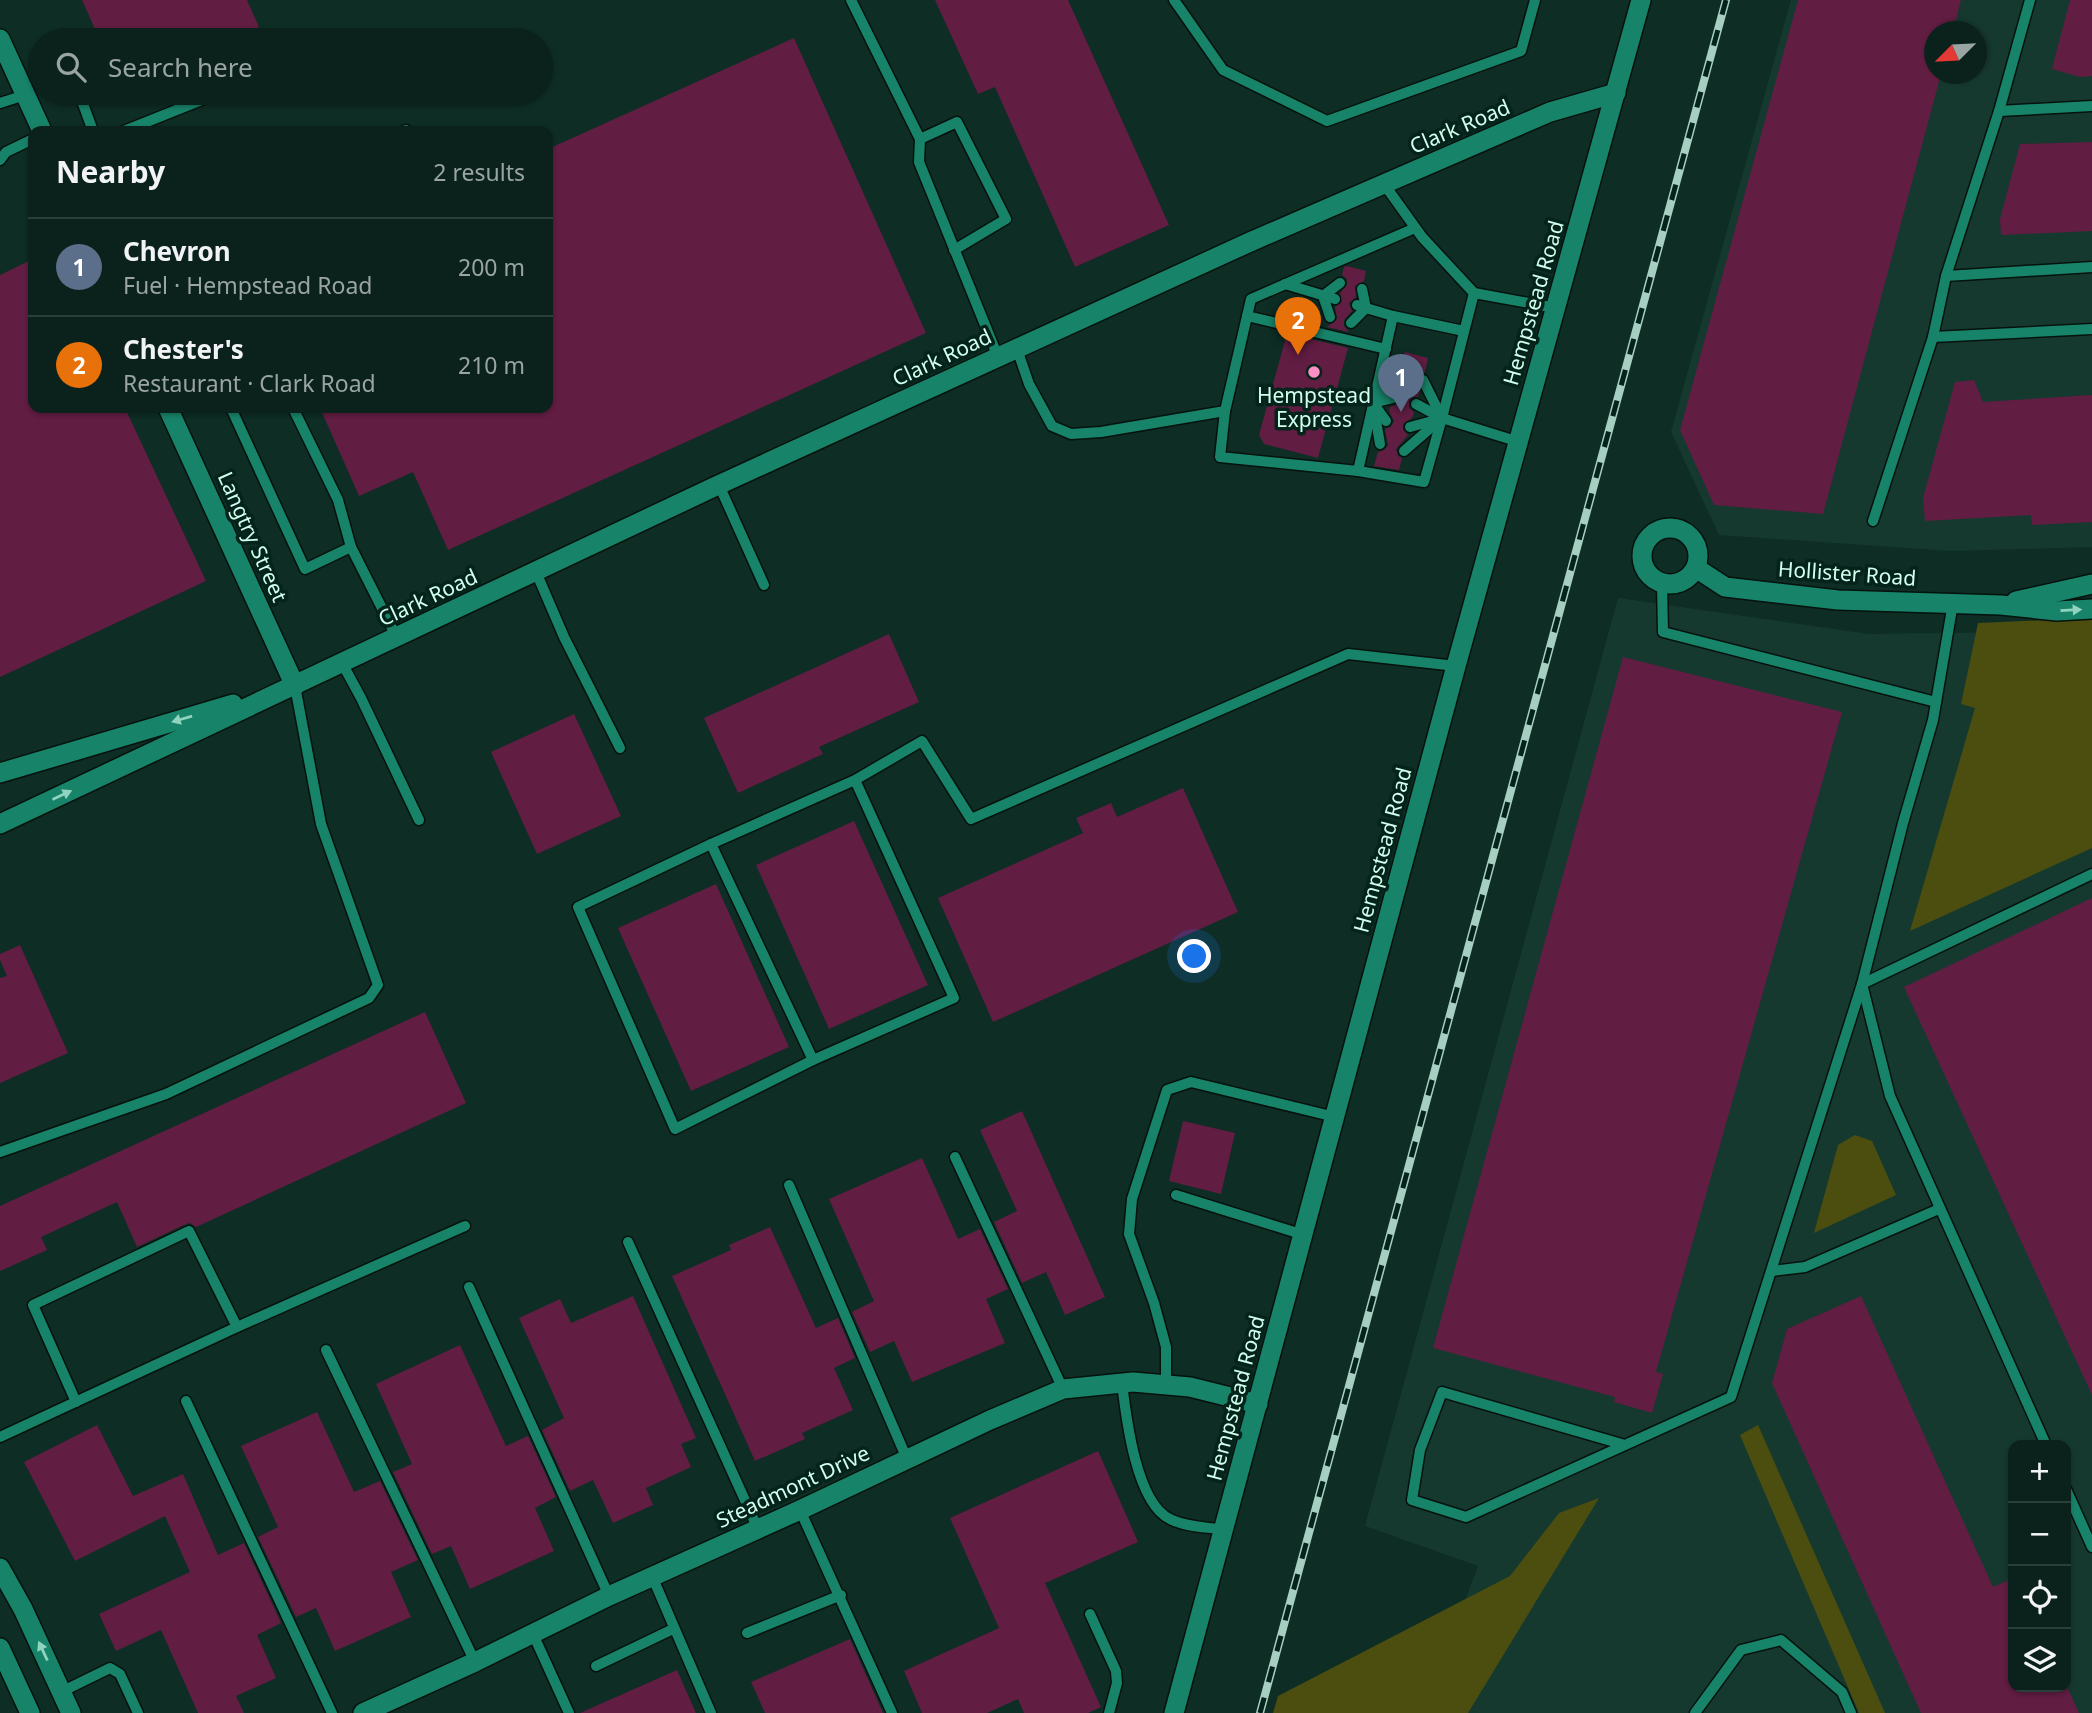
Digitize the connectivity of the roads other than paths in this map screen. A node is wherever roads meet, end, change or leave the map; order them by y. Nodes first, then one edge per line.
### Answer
1 (851, 0) edge
2 (1174, 0) edge
3 (1535, 0) edge
4 (1641, 0) edge
5 (2031, 0) edge
6 (0, 39) edge
7 (1616, 93) junction
8 (25, 95) junction
9 (28, 101) edge
10 (0, 103) edge
11 (30, 105) edge
12 (83, 105) edge
13 (189, 105) edge
14 (2092, 106) edge
15 (1999, 111) junction
16 (40, 126) edge
17 (91, 126) edge
18 (136, 126) edge
19 (920, 139) junction
20 (28, 141) edge
21 (0, 160) edge
22 (1384, 184) junction
23 (1415, 228) junction
24 (954, 250) junction
25 (2092, 267) edge
26 (1946, 276) junction
27 (1340, 283) dead end
28 (1285, 284) junction
29 (1362, 289) dead end
30 (1474, 293) junction
31 (1323, 296) junction
32 (1335, 299) dead end
33 (1361, 307) junction
34 (1556, 308) junction
35 (1247, 316) junction
36 (1393, 316) junction
37 (1330, 317) dead end
38 (1352, 323) dead end
39 (2092, 329) edge
40 (1464, 331) junction
41 (1933, 337) junction
42 (1017, 349) junction
43 (1386, 349) junction
44 (999, 357) junction
45 (1399, 374) dead end
46 (1423, 380) dead end
47 (1393, 398) dead end
48 (1373, 403) junction
49 (1416, 404) dead end
50 (1225, 411) junction
51 (170, 413) edge
52 (233, 413) edge
53 (295, 413) edge
54 (1442, 418) junction
55 (1386, 421) dead end
56 (1410, 427) dead end
57 (1518, 442) junction
58 (1380, 444) dead end
59 (1404, 451) dead end
60 (1358, 471) junction
61 (719, 485) junction
62 (1874, 521) dead end
63 (351, 547) junction
64 (1696, 568) junction
65 (536, 572) junction
66 (1662, 583) junction
67 (2092, 584) edge
68 (764, 585) dead end
69 (1952, 603) junction
70 (2001, 605) junction
71 (2092, 609) edge
72 (397, 638) junction
73 (342, 663) junction
74 (1456, 666) junction
75 (295, 686) junction
76 (1936, 702) junction
77 (620, 748) dead end
78 (0, 773) edge
79 (856, 780) junction
80 (419, 820) dead end
81 (0, 824) edge
82 (711, 844) junction
83 (2092, 874) edge
84 (1861, 984) junction
85 (813, 1060) junction
86 (1335, 1118) junction
87 (0, 1152) edge
88 (955, 1157) dead end
89 (789, 1185) dead end
90 (1176, 1195) dead end
91 (1939, 1209) junction
92 (465, 1226) dead end
93 (1304, 1235) junction
94 (628, 1242) dead end
95 (1772, 1271) junction
96 (469, 1287) dead end
97 (237, 1327) junction
98 (326, 1350) dead end
99 (1122, 1383) junction
100 (1166, 1385) junction
101 (1063, 1389) junction
102 (186, 1401) dead end
103 (76, 1402) junction
104 (1258, 1404) junction
105 (0, 1437) edge
106 (2044, 1440) edge
107 (1625, 1445) junction
108 (907, 1459) junction
109 (2071, 1500) edge
110 (800, 1510) junction
111 (758, 1529) junction
112 (1224, 1530) junction
113 (2092, 1547) edge
114 (0, 1567) edge
115 (652, 1576) junction
116 (841, 1595) junction
117 (609, 1596) junction
118 (1090, 1614) dead end
119 (673, 1629) junction
120 (747, 1633) dead end
121 (533, 1634) junction
122 (0, 1648) edge
123 (475, 1662) junction
124 (596, 1666) dead end
125 (61, 1692) junction
126 (26, 1709) edge
127 (71, 1713) edge
128 (138, 1713) edge
129 (332, 1713) edge
130 (363, 1713) edge
131 (569, 1713) edge
132 (711, 1713) edge
133 (892, 1713) edge
134 (1109, 1713) edge
135 (1174, 1713) edge
136 (1695, 1713) edge
137 (1851, 1713) edge

1 - 19 lane
2 - 3 lane
4 - 7 street, Hempstead Road
5 - 15 lane
6 - 8 street
7 - 22 street, Clark Road
7 - 34 street, Hempstead Road
8 - 9 street
8 - 10 lane
11 - 16 street
12 - 17 lane
13 - 18 lane
14 - 15 lane
15 - 26 lane
19 - 24 lane
19 - 24 lane
20 - 21 lane
22 - 23 lane
22 - 42 street, Clark Road
23 - 28 lane
23 - 30 lane
24 - 44 lane
25 - 26 lane
26 - 41 lane
27 - 31 lane
28 - 31 lane
28 - 35 lane
29 - 33 lane
30 - 34 lane
30 - 40 lane
31 - 32 lane
31 - 37 lane
33 - 36 lane
33 - 38 lane
34 - 57 street, Hempstead Road
35 - 43 lane
35 - 50 lane
36 - 40 lane
36 - 43 lane
39 - 41 lane
40 - 54 lane
41 - 62 lane
42 - 44 street, Clark Road
42 - 50 lane
43 - 48 lane
44 - 61 street, Clark Road
45 - 48 lane
46 - 54 lane
47 - 48 lane
48 - 55 lane
48 - 58 lane
48 - 60 lane
49 - 54 lane
50 - 60 lane
51 - 75 street, Langtry Street
52 - 63 lane
53 - 63 lane
54 - 56 lane
54 - 57 lane
54 - 59 lane
54 - 60 lane
57 - 74 street, Hempstead Road
61 - 65 street, Clark Road
61 - 68 lane
63 - 72 lane
64 - 66 street
64 - 66 street
64 - 69 street, Hollister Road
65 - 72 street, Clark Road
65 - 77 lane
66 - 76 lane
67 - 70 street, Hollister Road
69 - 70 street, Hollister Road
69 - 76 lane
70 -> 71 street, Hollister Road
72 - 73 street, Clark Road
73 - 75 street, Clark Road
73 - 80 lane
74 - 79 lane
74 - 86 street, Hempstead Road
75 -> 78 street, Clark Road
81 -> 75 street, Clark Road
75 - 87 lane
76 - 84 lane
79 - 82 lane
79 - 85 lane
82 - 85 lane
82 - 85 lane
83 - 84 lane
84 - 91 lane
84 - 95 lane
86 - 93 street, Hempstead Road
86 - 100 lane
88 - 101 lane
89 - 108 lane
90 - 93 lane
91 - 95 lane
91 - 106 lane
92 - 97 lane
93 - 104 street, Hempstead Road
94 - 111 lane
95 - 107 lane
96 - 117 lane
97 - 103 lane
97 - 103 lane
98 - 123 lane
99 - 100 street, Steadmont Drive
99 - 101 street, Steadmont Drive
99 - 112 lane
100 - 104 street, Steadmont Drive
101 - 108 street, Steadmont Drive
102 - 129 lane
103 - 105 lane
104 - 112 street, Hempstead Road
107 - 107 lane
108 - 110 street, Steadmont Drive
109 - 113 lane
110 - 111 street, Steadmont Drive
110 - 116 lane
111 - 115 street, Steadmont Drive
112 - 135 street, Hempstead Road
125 -> 114 street
115 - 117 street, Steadmont Drive
115 - 119 lane
116 - 120 lane
116 - 133 lane
117 - 121 street, Steadmont Drive
118 - 134 lane
119 - 124 lane
119 - 132 lane
121 - 123 street, Steadmont Drive
121 - 131 lane
122 - 126 street
123 - 130 street, Steadmont Drive
125 - 127 street
125 - 128 lane
136 - 137 lane

